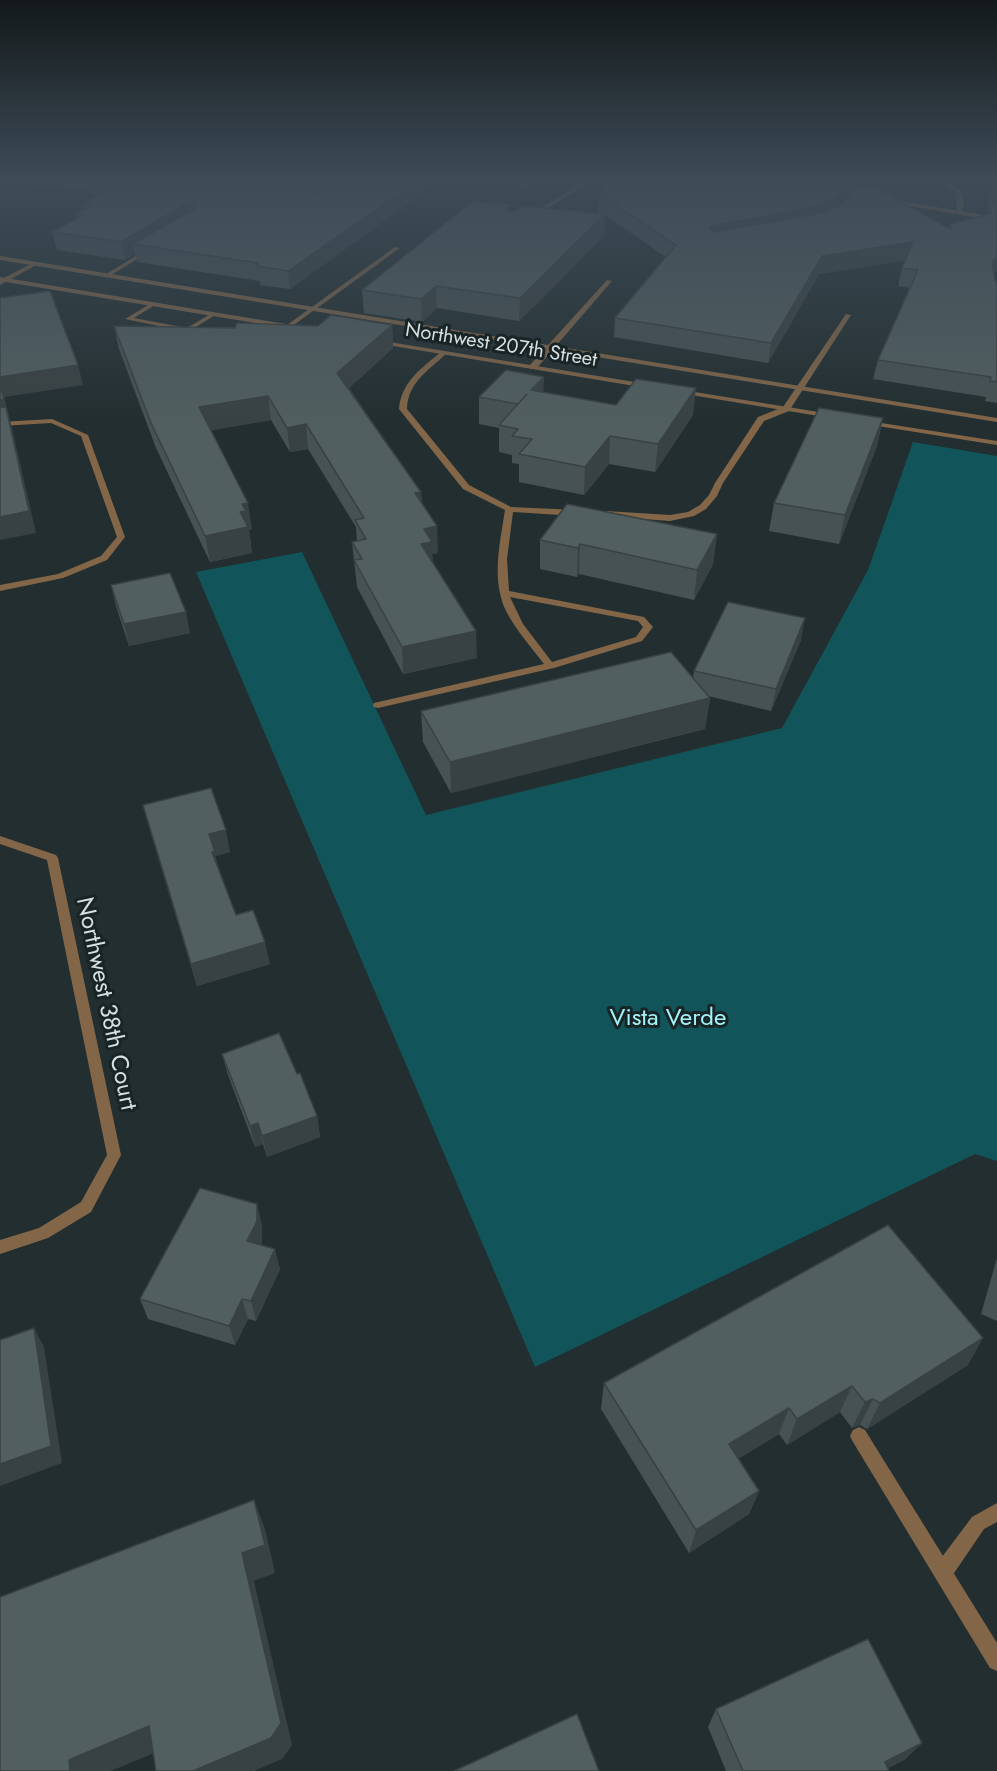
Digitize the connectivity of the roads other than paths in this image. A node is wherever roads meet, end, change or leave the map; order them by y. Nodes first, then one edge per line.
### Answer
1 (21, 262) edge
2 (129, 262) edge
3 (378, 262) edge
4 (35, 264) junction
5 (106, 276) junction
6 (2, 281) edge
7 (609, 281) dead end
8 (153, 304) junction
9 (312, 310) junction
10 (214, 314) junction
11 (848, 315) dead end
12 (289, 326) junction
13 (313, 330) edge
14 (371, 341) edge
15 (550, 348) junction
16 (442, 354) junction
17 (533, 367) junction
18 (660, 388) edge
19 (800, 388) junction
20 (671, 390) edge
21 (786, 409) junction
22 (845, 418) edge
23 (856, 420) edge
24 (997, 420) edge
25 (0, 424) edge
26 (997, 443) edge
27 (509, 508) junction
28 (582, 513) edge
29 (593, 514) edge
30 (0, 588) edge
31 (505, 593) junction
32 (550, 666) junction
33 (378, 705) dead end
34 (0, 840) edge
35 (0, 1247) edge
36 (859, 1436) dead end
37 (997, 1512) edge
38 (943, 1572) junction
39 (997, 1661) edge

1 - 4 street, Northwest 207th Street
2 - 5 street
3 - 9 street
4 - 5 street, Northwest 207th Street
4 - 6 street
5 - 9 street, Northwest 207th Street
6 - 8 street
7 - 15 street
8 - 10 street
8 - 10 street
9 - 12 street
9 - 15 street, Northwest 207th Street
10 - 12 street
11 - 19 street
12 - 13 street
14 - 16 street, Northwest 207th Street
15 - 17 street
15 - 19 street, Northwest 207th Street
16 - 17 street, Northwest 207th Street
16 - 27 street
17 - 18 street, Northwest 207th Street
19 - 21 street
19 - 24 street, Northwest 207th Street
20 - 21 street
21 - 22 street
21 - 29 street
23 - 26 street
25 - 30 street
27 - 28 street
27 - 31 street
31 - 32 street
31 - 32 street
32 - 33 street
34 - 35 street, Northwest 38th Court
36 - 38 street
37 - 38 street
38 - 39 street

